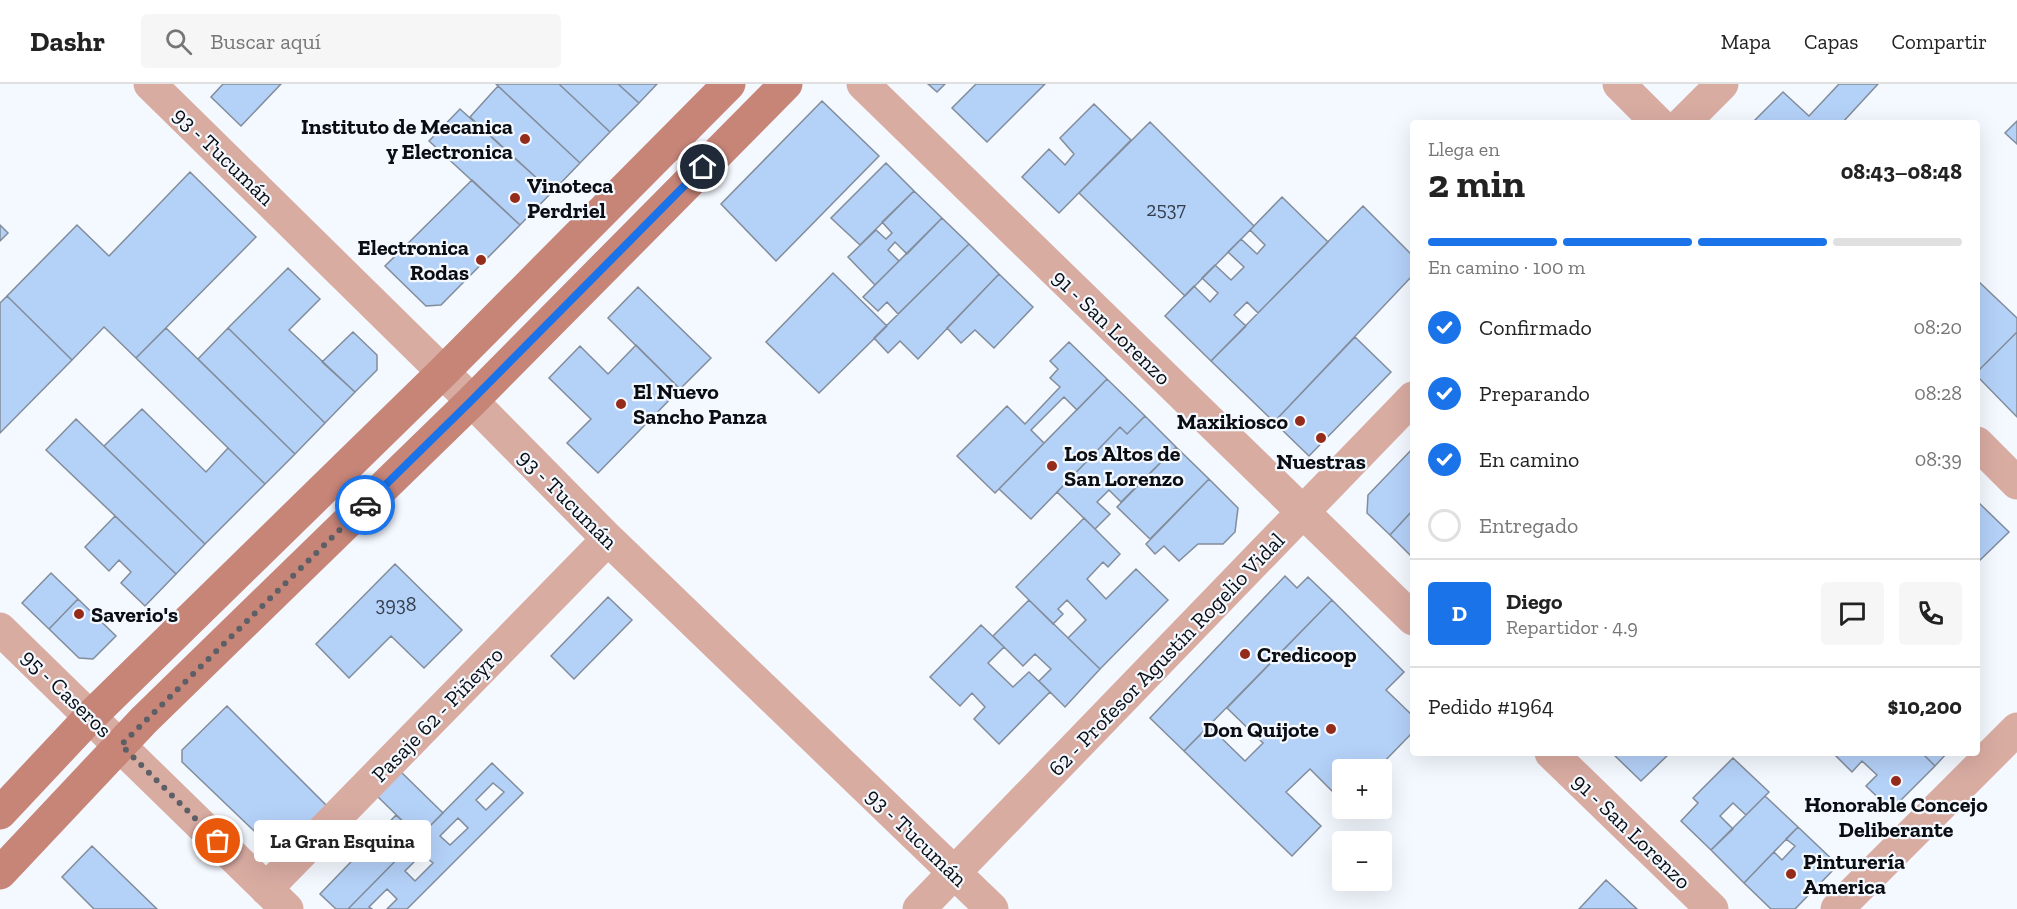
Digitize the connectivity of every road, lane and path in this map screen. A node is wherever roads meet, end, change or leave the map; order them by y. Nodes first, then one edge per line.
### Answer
1 (150, 84) edge
2 (729, 84) edge
3 (786, 84) edge
4 (864, 84) edge
5 (1619, 84) edge
6 (1722, 84) edge
7 (1655, 120) edge
8 (1686, 120) edge
9 (444, 372) junction
10 (471, 401) junction
11 (1410, 401) edge
12 (1980, 446) edge
13 (2017, 483) edge
14 (1303, 513) junction
15 (608, 539) junction
16 (1410, 616) edge
17 (0, 628) edge
18 (91, 716) junction
19 (2017, 729) edge
20 (121, 745) junction
21 (1554, 756) edge
22 (0, 813) edge
23 (0, 873) edge
24 (954, 873) junction
25 (276, 899) edge
26 (919, 909) edge
27 (992, 909) edge
28 (1712, 909) edge
29 (1838, 909) edge

1 - 9 street, 93 - Tucumán
2 - 9 main road
3 - 10 main road
4 - 14 street, 91 - San Lorenzo
5 - 7 street
6 - 8 street
9 - 10 street, 93 - Tucumán
9 - 18 main road
10 - 15 street, 93 - Tucumán
10 - 20 main road
11 - 14 street, 62 - Profesor Agustín Rogelio Vidal
12 - 13 street
14 - 16 street, 91 - San Lorenzo
14 - 24 street, 62 - Profesor Agustín Rogelio Vidal
15 - 24 street, 93 - Tucumán
15 - 25 street, Pasaje 62 - Piñeyro
17 - 18 street, 95 - Caseros
18 - 20 street, 95 - Caseros
18 - 22 main road
19 - 29 street
20 - 23 main road
20 - 25 street, 95 - Caseros
21 - 28 street, 91 - San Lorenzo
24 - 26 street, 62 - Profesor Agustín Rogelio Vidal
24 - 27 street, 93 - Tucumán

